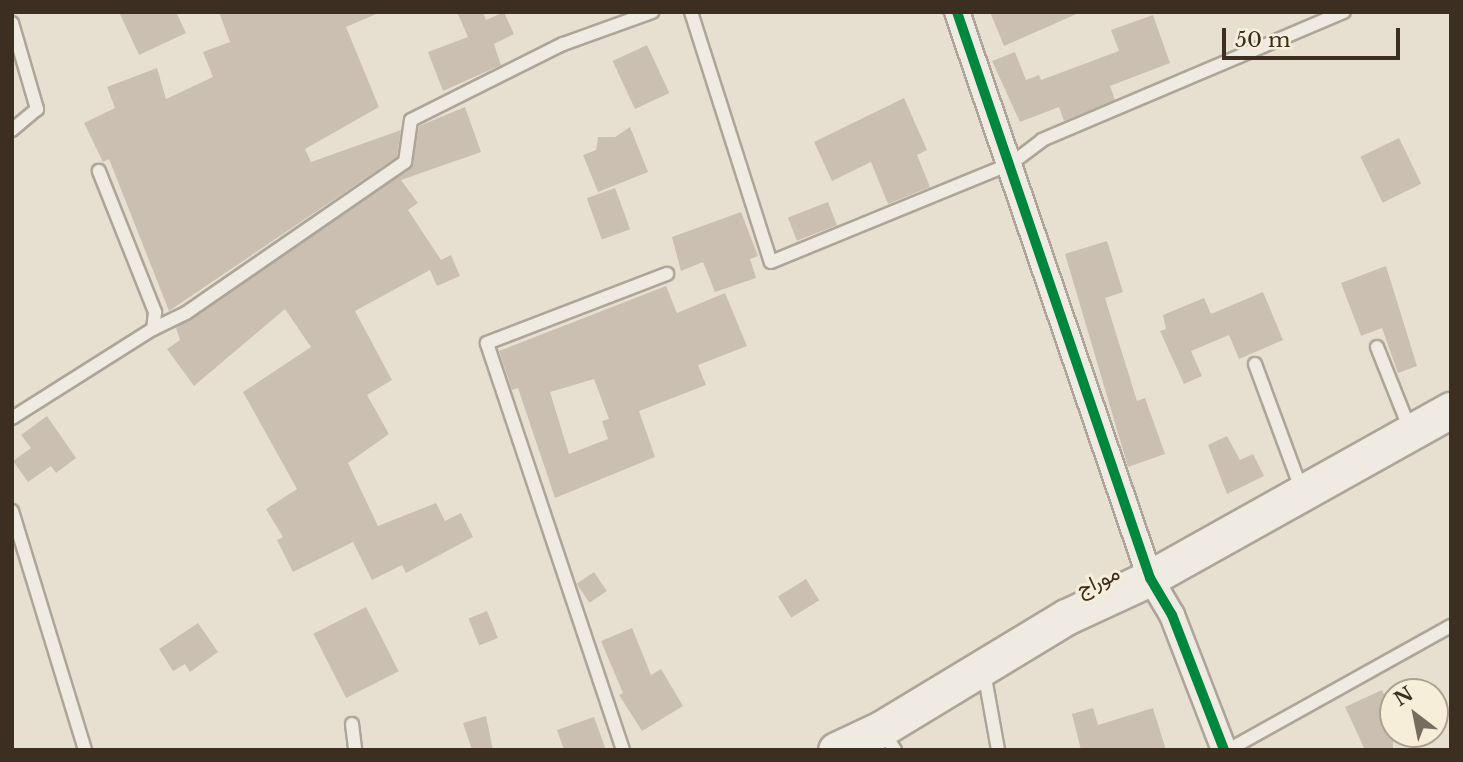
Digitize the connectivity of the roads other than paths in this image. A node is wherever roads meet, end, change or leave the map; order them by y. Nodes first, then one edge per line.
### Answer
1 (652, 12) edge
2 (691, 12) edge
3 (957, 12) edge
4 (1344, 12) edge
5 (12, 23) edge
6 (12, 130) edge
7 (1012, 163) junction
8 (99, 171) dead end
9 (667, 274) dead end
10 (153, 329) junction
11 (1377, 347) dead end
12 (1255, 364) dead end
13 (1451, 410) edge
14 (12, 418) edge
15 (1411, 432) junction
16 (1303, 494) junction
17 (12, 511) edge
18 (1150, 578) junction
19 (1451, 625) edge
20 (983, 664) junction
21 (352, 724) dead end
22 (888, 739) edge
23 (85, 750) edge
24 (355, 750) edge
25 (623, 750) edge
26 (836, 750) edge
27 (998, 750) edge
28 (1226, 750) edge

1 - 10 lane
2 - 7 lane
3 - 7 street
4 - 7 lane
5 - 6 lane
7 - 18 street
8 - 10 lane
9 - 25 lane
10 - 14 lane
11 - 15 lane
12 - 16 lane
13 - 15 main road, موراج
15 - 16 main road, موراج
16 - 18 main road, موراج
17 - 23 lane
18 - 20 main road, موراج
18 - 28 street
19 - 28 lane
20 - 22 main road, موراج
20 - 27 lane
21 - 24 lane
22 - 26 main road, موراج

